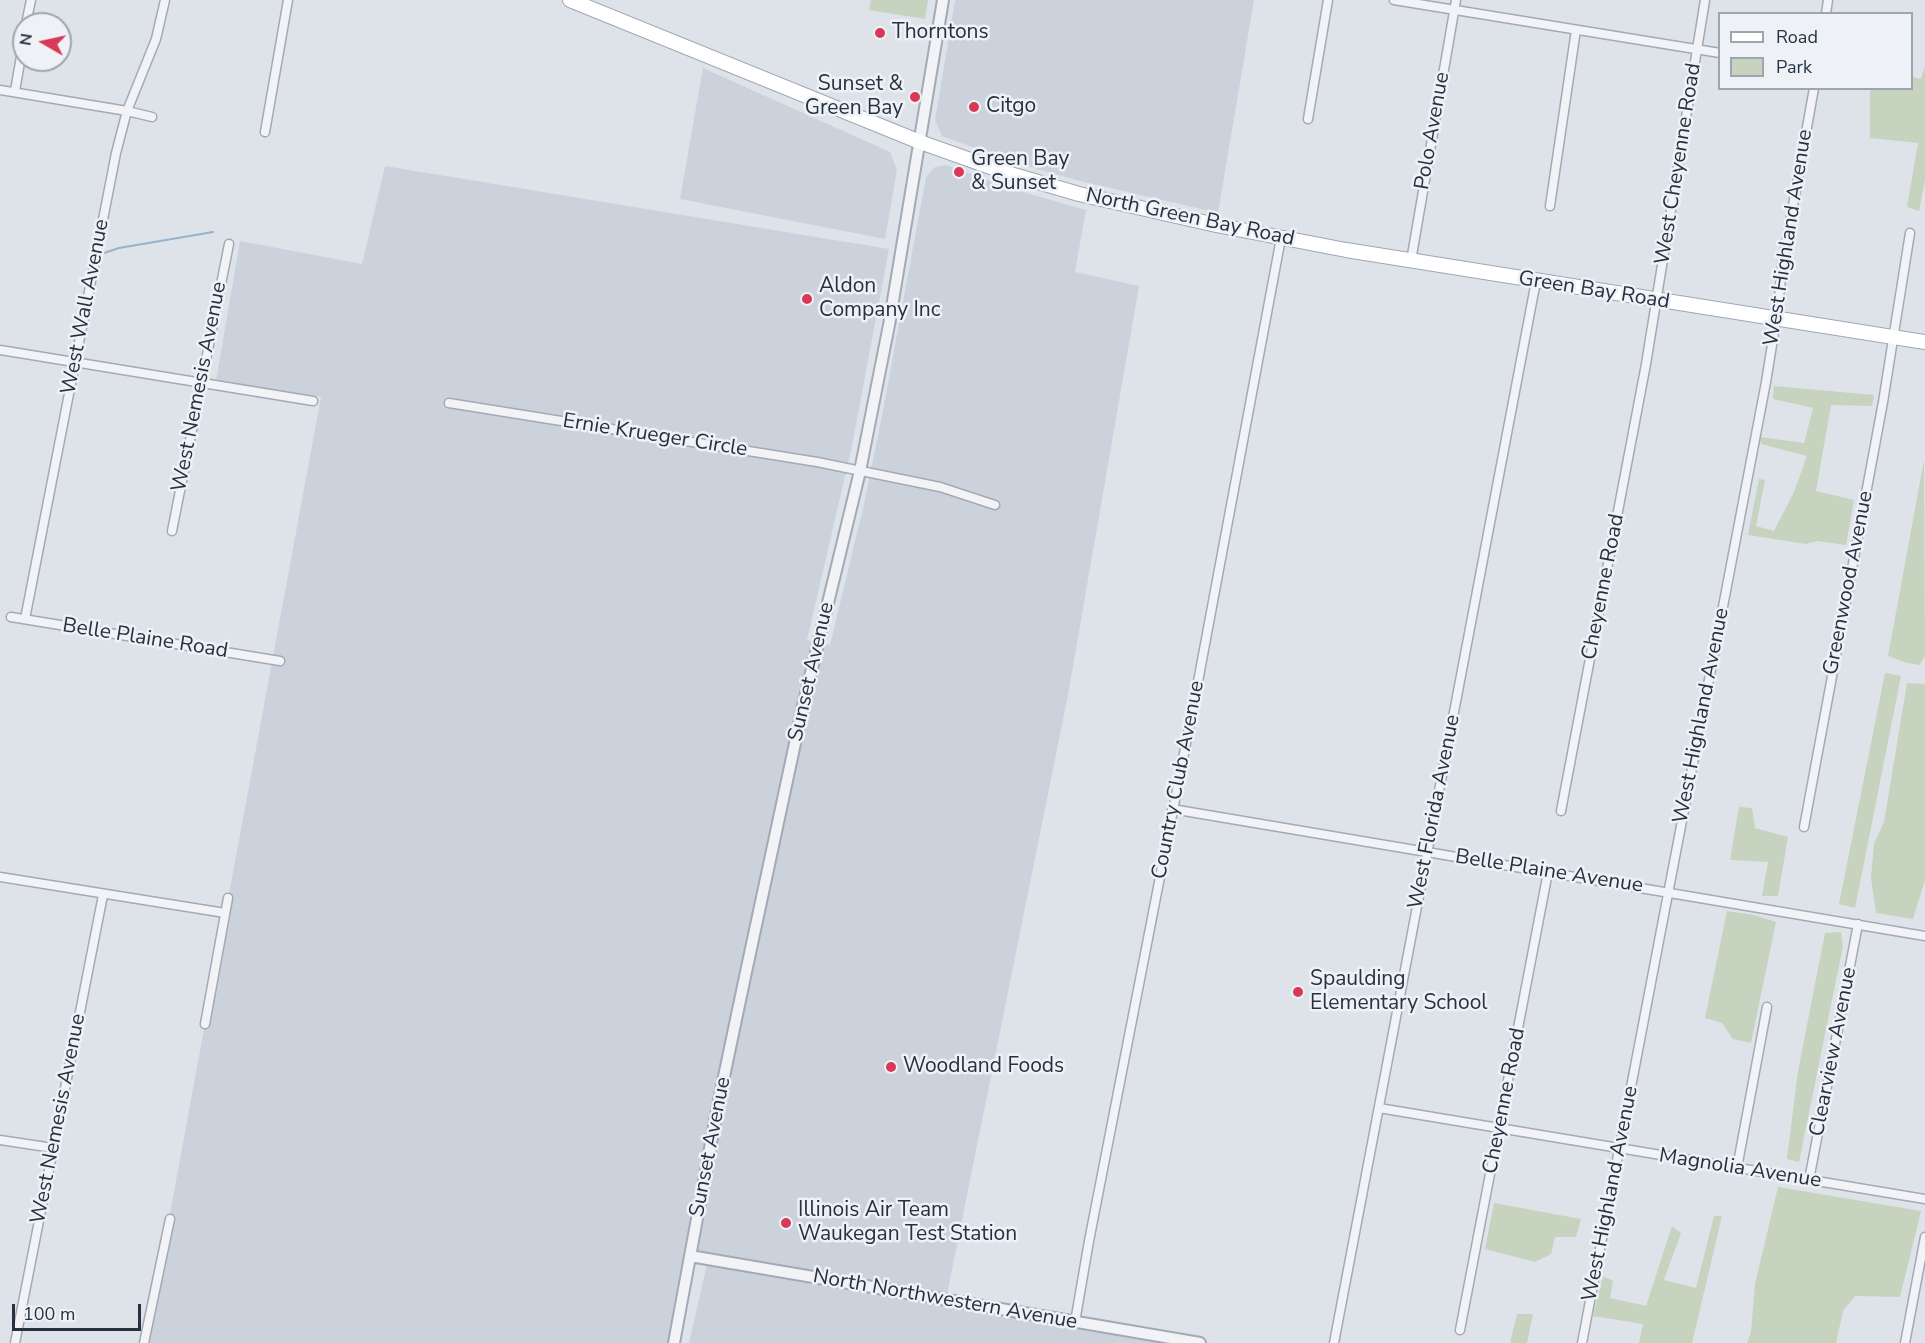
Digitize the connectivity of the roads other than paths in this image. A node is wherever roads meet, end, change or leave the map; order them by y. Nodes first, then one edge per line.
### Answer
1 (165, 0) edge
2 (288, 0) edge
3 (570, 0) edge
4 (943, 0) edge
5 (1328, 0) edge
6 (1394, 0) edge
7 (1456, 0) edge
8 (1705, 0) edge
9 (1454, 10) junction
10 (1576, 30) junction
11 (1697, 50) junction
12 (1718, 53) edge
13 (18, 72) edge
14 (0, 90) edge
15 (1814, 90) edge
16 (15, 91) junction
17 (127, 111) junction
18 (152, 117) dead end
19 (1308, 119) dead end
20 (266, 132) dead end
21 (920, 142) junction
22 (1550, 206) dead end
23 (1910, 233) dead end
24 (1281, 238) junction
25 (229, 244) dead end
26 (1411, 261) junction
27 (1536, 281) junction
28 (1657, 301) junction
29 (1776, 320) junction
30 (1894, 338) junction
31 (1925, 342) edge
32 (0, 350) edge
33 (76, 363) junction
34 (1646, 364) joint
35 (201, 382) junction
36 (313, 401) dead end
37 (449, 403) dead end
38 (860, 471) junction
39 (995, 505) dead end
40 (172, 531) dead end
41 (12, 617) dead end
42 (25, 619) junction
43 (279, 661) dead end
44 (1172, 809) junction
45 (1560, 811) dead end
46 (1804, 827) dead end
47 (1428, 852) junction
48 (1548, 872) junction
49 (0, 878) edge
50 (1668, 892) junction
51 (103, 895) junction
52 (228, 898) dead end
53 (225, 913) junction
54 (1858, 924) junction
55 (1925, 936) edge
56 (1767, 1007) dead end
57 (205, 1024) dead end
58 (1378, 1108) junction
59 (1500, 1129) junction
60 (0, 1140) edge
61 (53, 1148) junction
62 (1619, 1149) junction
63 (1737, 1168) junction
64 (1809, 1180) junction
65 (1925, 1199) edge
66 (170, 1219) dead end
67 (1925, 1237) edge
68 (690, 1256) junction
69 (1075, 1322) junction
70 (1460, 1330) dead end
71 (15, 1343) edge
72 (144, 1343) edge
73 (674, 1343) edge
74 (1200, 1343) edge
75 (1334, 1343) edge
76 (1582, 1343) edge
77 (1905, 1343) edge

1 - 17 street, West Wall Avenue
2 - 20 street
3 - 21 main road, North Green Bay Road
4 - 21 street, Sunset Avenue
5 - 19 street
6 - 9 street
7 - 9 street, Polo Avenue
8 - 11 street, West Cheyenne Road
9 - 10 street
9 - 26 street, Polo Avenue
10 - 11 street
10 - 22 street
11 - 12 street
11 - 28 street, West Cheyenne Road
13 - 16 street
14 - 16 street
15 - 29 street, West Highland Avenue
16 - 17 street
17 - 18 street
17 - 33 street, West Wall Avenue
21 - 24 main road, North Green Bay Road
21 - 38 street, Sunset Avenue
23 - 30 street, Greenwood Avenue
24 - 26 main road, North Green Bay Road
24 - 44 street, Country Club Avenue
25 - 35 street, West Nemesis Avenue
26 - 27 main road, Green Bay Road
27 - 28 main road, Green Bay Road
27 - 47 street, West Florida Avenue
28 - 29 main road, Green Bay Road
28 - 34 street, West Cheyenne Road
29 - 30 main road
29 - 50 street, West Highland Avenue
30 - 31 main road
30 - 46 street, Greenwood Avenue
32 - 33 street
33 - 35 street
33 - 42 street, West Wall Avenue
34 - 45 street, Cheyenne Road
35 - 36 street
35 - 40 street, West Nemesis Avenue
37 - 38 street, Ernie Krueger Circle
38 - 39 street, Ernie Krueger Circle
38 - 68 street, Sunset Avenue
41 - 42 street, Belle Plaine Road
42 - 43 street, Belle Plaine Road
44 - 47 street, Belle Plaine Avenue
44 - 69 street, Country Club Avenue
47 - 48 street, Belle Plaine Avenue
47 - 58 street, West Florida Avenue
48 - 50 street, Belle Plaine Avenue
48 - 59 street, Cheyenne Road
49 - 51 street
50 - 54 street, Belle Plaine Avenue
50 - 62 street, West Highland Avenue
51 - 53 street
51 - 61 street, West Nemesis Avenue
52 - 53 street
53 - 57 street
54 - 55 street, Belle Plaine Avenue
54 - 64 street, Clearview Avenue
56 - 63 street
58 - 59 street, Magnolia Avenue
58 - 75 street, West Florida Avenue
59 - 62 street, Magnolia Avenue
59 - 70 street, Cheyenne Road
60 - 61 street
61 - 71 street, West Nemesis Avenue
62 - 63 street, Magnolia Avenue
62 - 76 street, West Highland Avenue
63 - 64 street, Magnolia Avenue
64 - 65 street, Magnolia Avenue
66 - 72 street
67 - 77 street
68 - 69 street, North Northwestern Avenue
68 - 73 street, Sunset Avenue
69 - 74 street, North Northwestern Avenue

